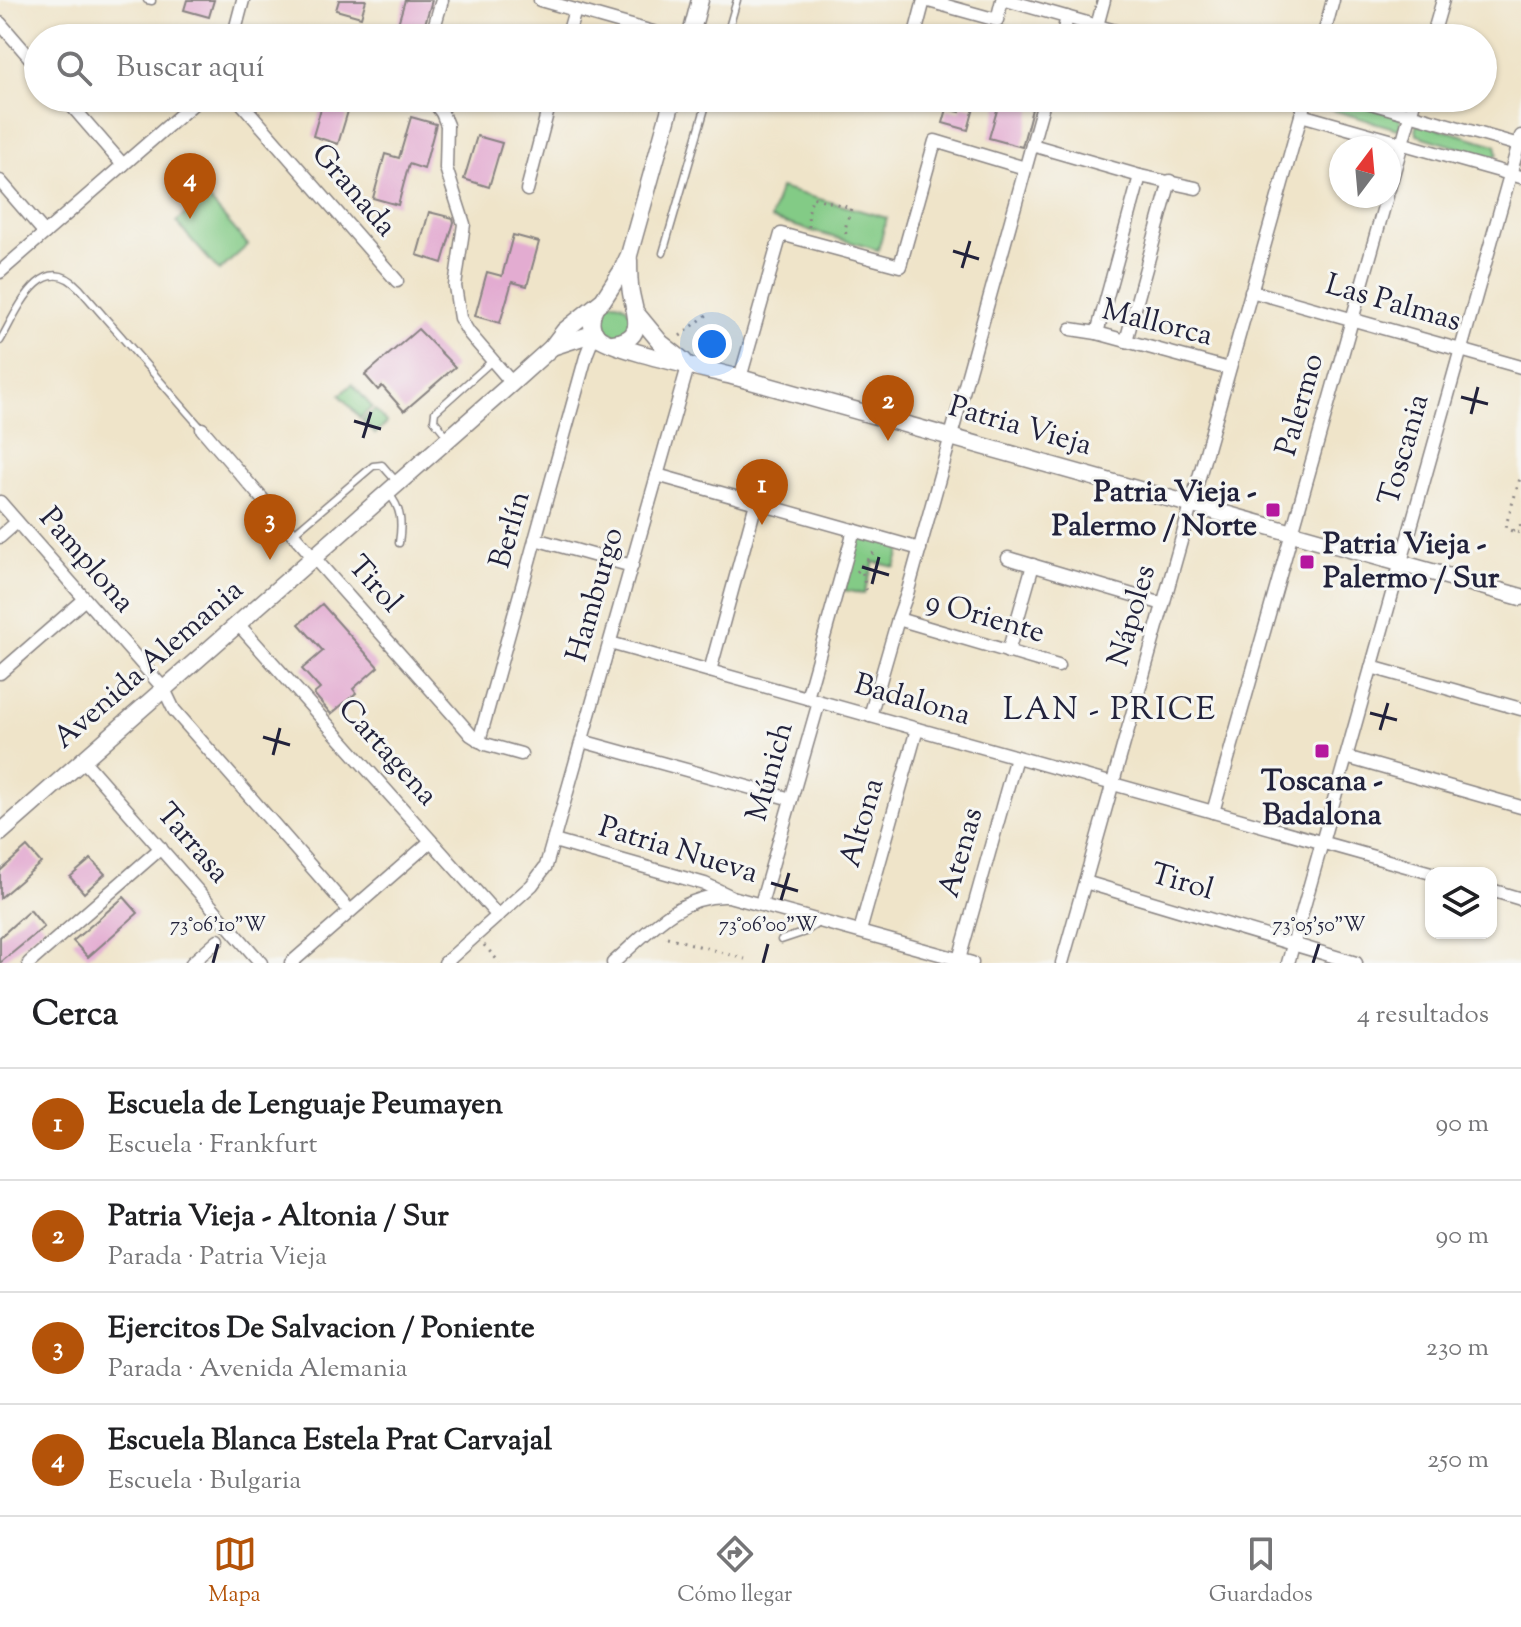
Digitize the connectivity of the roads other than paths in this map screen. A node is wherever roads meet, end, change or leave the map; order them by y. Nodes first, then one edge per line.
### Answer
1 (243, 0) edge
2 (442, 0) edge
3 (540, 0) edge
4 (700, 0) edge
5 (737, 0) edge
6 (924, 0) edge
7 (1004, 0) edge
8 (1104, 0) edge
9 (1333, 0) edge
10 (1443, 0) edge
11 (575, 10) junction
12 (1067, 17) junction
13 (0, 23) edge
14 (237, 24) edge
15 (435, 24) edge
16 (571, 24) edge
17 (624, 24) edge
18 (694, 24) edge
19 (730, 24) edge
20 (918, 24) edge
21 (1065, 24) edge
22 (1090, 24) edge
23 (1098, 24) edge
24 (1327, 24) edge
25 (1436, 24) edge
26 (24, 51) edge
27 (77, 112) edge
28 (184, 112) edge
29 (249, 112) edge
30 (441, 112) edge
31 (547, 112) edge
32 (669, 112) edge
33 (704, 112) edge
34 (1041, 112) edge
35 (1302, 112) edge
36 (1403, 112) edge
37 (1410, 114) junction
38 (1301, 115) junction
39 (1520, 140) edge
40 (1402, 144) junction
41 (1032, 145) junction
42 (1401, 147) edge
43 (123, 165) junction
44 (1025, 168) junction
45 (1140, 176) junction
46 (1516, 176) edge
47 (0, 181) edge
48 (1170, 181) junction
49 (1196, 188) dead end
50 (527, 190) dead end
51 (1384, 208) edge
52 (45, 233) junction
53 (663, 253) dead end
54 (629, 255) junction
55 (0, 272) edge
56 (397, 281) dead end
57 (1251, 291) junction
58 (599, 303) junction
59 (635, 311) junction
60 (1352, 319) junction
61 (1071, 329) dead end
62 (595, 333) junction
63 (1097, 333) junction
64 (0, 341) edge
65 (1126, 341) junction
66 (613, 343) junction
67 (551, 348) junction
68 (1460, 350) junction
69 (493, 360) junction
70 (689, 363) junction
71 (1521, 367) edge
72 (1229, 369) junction
73 (740, 378) junction
74 (512, 383) junction
75 (202, 429) joint
76 (950, 437) junction
77 (450, 438) junction
78 (657, 475) junction
79 (393, 488) junction
80 (0, 502) edge
81 (756, 503) junction
82 (1191, 505) junction
83 (17, 522) junction
84 (854, 530) junction
85 (1292, 533) junction
86 (292, 535) junction
87 (0, 537) edge
88 (535, 539) junction
89 (399, 543) dead end
90 (920, 549) junction
91 (314, 558) junction
92 (1008, 558) dead end
93 (1400, 563) junction
94 (1033, 565) junction
95 (632, 566) junction
96 (1521, 597) edge
97 (85, 599) junction
98 (1163, 604) junction
99 (898, 619) junction
100 (238, 624) junction
101 (610, 643) junction
102 (1008, 652) junction
103 (1058, 666) dead end
104 (1371, 667) junction
105 (710, 671) junction
106 (0, 673) edge
107 (164, 689) junction
108 (813, 700) junction
109 (1521, 709) edge
110 (870, 716) junction
111 (917, 729) junction
112 (479, 741) junction
113 (582, 741) junction
114 (521, 754) dead end
115 (1016, 757) junction
116 (1346, 757) junction
117 (83, 760) junction
118 (1113, 784) junction
119 (791, 799) junction
120 (1521, 807) edge
121 (1213, 812) junction
122 (0, 833) edge
123 (431, 841) junction
124 (554, 841) junction
125 (1322, 843) junction
126 (161, 848) junction
127 (1425, 871) edge
128 (1085, 882) junction
129 (1497, 892) edge
130 (732, 897) junction
131 (1521, 899) edge
132 (761, 904) junction
133 (350, 911) junction
134 (498, 916) junction
135 (821, 920) junction
136 (860, 931) junction
137 (218, 940) dead end
138 (781, 940) dead end
139 (1293, 944) junction
140 (958, 961) edge
141 (29, 963) edge
142 (192, 963) edge
143 (261, 963) edge
144 (291, 963) edge
145 (445, 963) edge
146 (613, 963) edge
147 (972, 963) edge
148 (1062, 963) edge
149 (1288, 963) edge
150 (1356, 963) edge

1 - 14 street
2 - 15 street
3 - 11 street
4 - 18 street
5 - 19 lane
6 - 7 street
6 - 20 street
7 - 12 street
8 - 23 street
9 - 24 street
10 - 25 street
11 - 16 street
11 - 17 street
12 - 21 street
12 - 22 street
13 - 26 street
27 - 43 street
28 - 43 street
29 - 56 street, Granada
30 - 69 street
31 - 50 street
32 - 54 street, Avenida Alemania
33 - 53 lane
34 - 41 street
35 - 38 street, Nápoles
36 - 37 street
37 - 39 street
37 - 40 street
38 - 40 street
38 - 57 street, Nápoles
39 - 46 street, Toscania
40 - 42 street
40 - 46 street
41 - 44 street
41 - 45 street
43 - 52 street
44 - 73 street
44 - 76 street
45 - 48 street
45 - 63 street
46 - 68 street, Toscania
47 - 52 street
48 - 49 street
48 - 65 street
51 - 60 street, Palermo
52 - 55 street
54 - 58 street, Avenida Alemania
54 - 59 street, Avenida Alemania
57 - 60 street, Las Palmas
57 - 72 street, Nápoles
58 - 59 street
58 - 62 street
58 - 67 street, Avenida Alemania
59 - 66 street
59 - 70 street, Patria Vieja
60 - 68 street, Las Palmas
60 - 85 street, Palermo
61 - 63 street, Mallorca
62 - 66 street
62 - 67 street, Avenida Alemania
62 - 88 street, Berlín
63 - 65 street, Mallorca
64 - 75 lane
65 - 72 street, Mallorca
66 - 70 street, Patria Vieja
67 - 74 street, Avenida Alemania
68 - 71 street, Las Palmas
68 - 93 street, Toscania
69 - 74 street
69 - 77 lane
70 - 73 street, Patria Vieja
70 - 78 street, Hamburgo
72 - 82 street, Nápoles
73 - 76 street, Patria Vieja
74 - 77 street, Avenida Alemania
75 - 86 street, Tirol
76 - 82 street, Patria Vieja
76 - 90 street
77 - 79 street, Avenida Alemania
78 - 81 street
78 - 95 street, Hamburgo
79 - 86 lane
79 - 89 lane
79 - 91 street, Avenida Alemania
80 - 83 street, Pamplona
81 - 84 street
81 - 105 street
82 - 85 street, Patria Vieja
82 - 98 street, Nápoles
83 - 87 street
83 - 97 street, Pamplona
84 - 90 street
84 - 108 street, Múnich
85 - 93 street, Patria Vieja
85 - 121 street, Palermo
86 - 91 street, Tirol
88 - 95 street
88 - 112 street, Berlín
90 - 99 street
91 - 100 street, Avenida Alemania
91 - 112 street, Tirol
92 - 94 street
93 - 96 street, Patria Vieja
93 - 104 street, Toscania
94 - 98 street
94 - 102 street
95 - 101 street, Hamburgo
97 - 106 street
97 - 107 street, Pamplona
98 - 118 street, Nápoles
99 - 102 street, 9 Oriente
99 - 110 street
100 - 107 street, Avenida Alemania
100 - 123 street, Cartagena
101 - 105 street, Badalona
101 - 113 street, Hamburgo
102 - 103 street, 9 Oriente
104 - 109 street
104 - 116 street, Toscania
105 - 108 street, Badalona
107 - 117 street, Avenida Alemania
107 - 133 street, Pamplona
108 - 110 street, Badalona
108 - 119 street, Múnich
110 - 111 street, Badalona
111 - 115 street, Badalona
111 - 136 street, Altona
112 - 114 street
113 - 119 street
113 - 124 street, Hamburgo
115 - 118 street, Badalona
115 - 140 street, Atenas
116 - 120 street
116 - 125 street, Toscania
117 - 122 street, Avenida Alemania
117 - 126 street, Tarrasa
118 - 121 street, Badalona
118 - 128 street, Nápoles
119 - 132 street, Múnich
121 - 125 street, Badalona
123 - 133 street
123 - 134 street, Cartagena
124 - 130 street, Patria Nueva
124 - 134 street
125 - 127 street, Badalona
125 - 139 street, Toscania
126 - 141 street
126 - 143 street, Tarrasa
128 - 139 street, Tirol
128 - 148 street, Nápoles
129 - 131 street
130 - 132 street, Patria Nueva
130 - 146 street
132 - 135 street, Patria Nueva
133 - 144 street
134 - 145 street
135 - 136 street, Patria Nueva
135 - 138 lane
136 - 140 street, Patria Nueva
137 - 142 street
139 - 149 street, Toscania
139 - 150 street, Tirol
140 - 147 street, Patria Nueva

